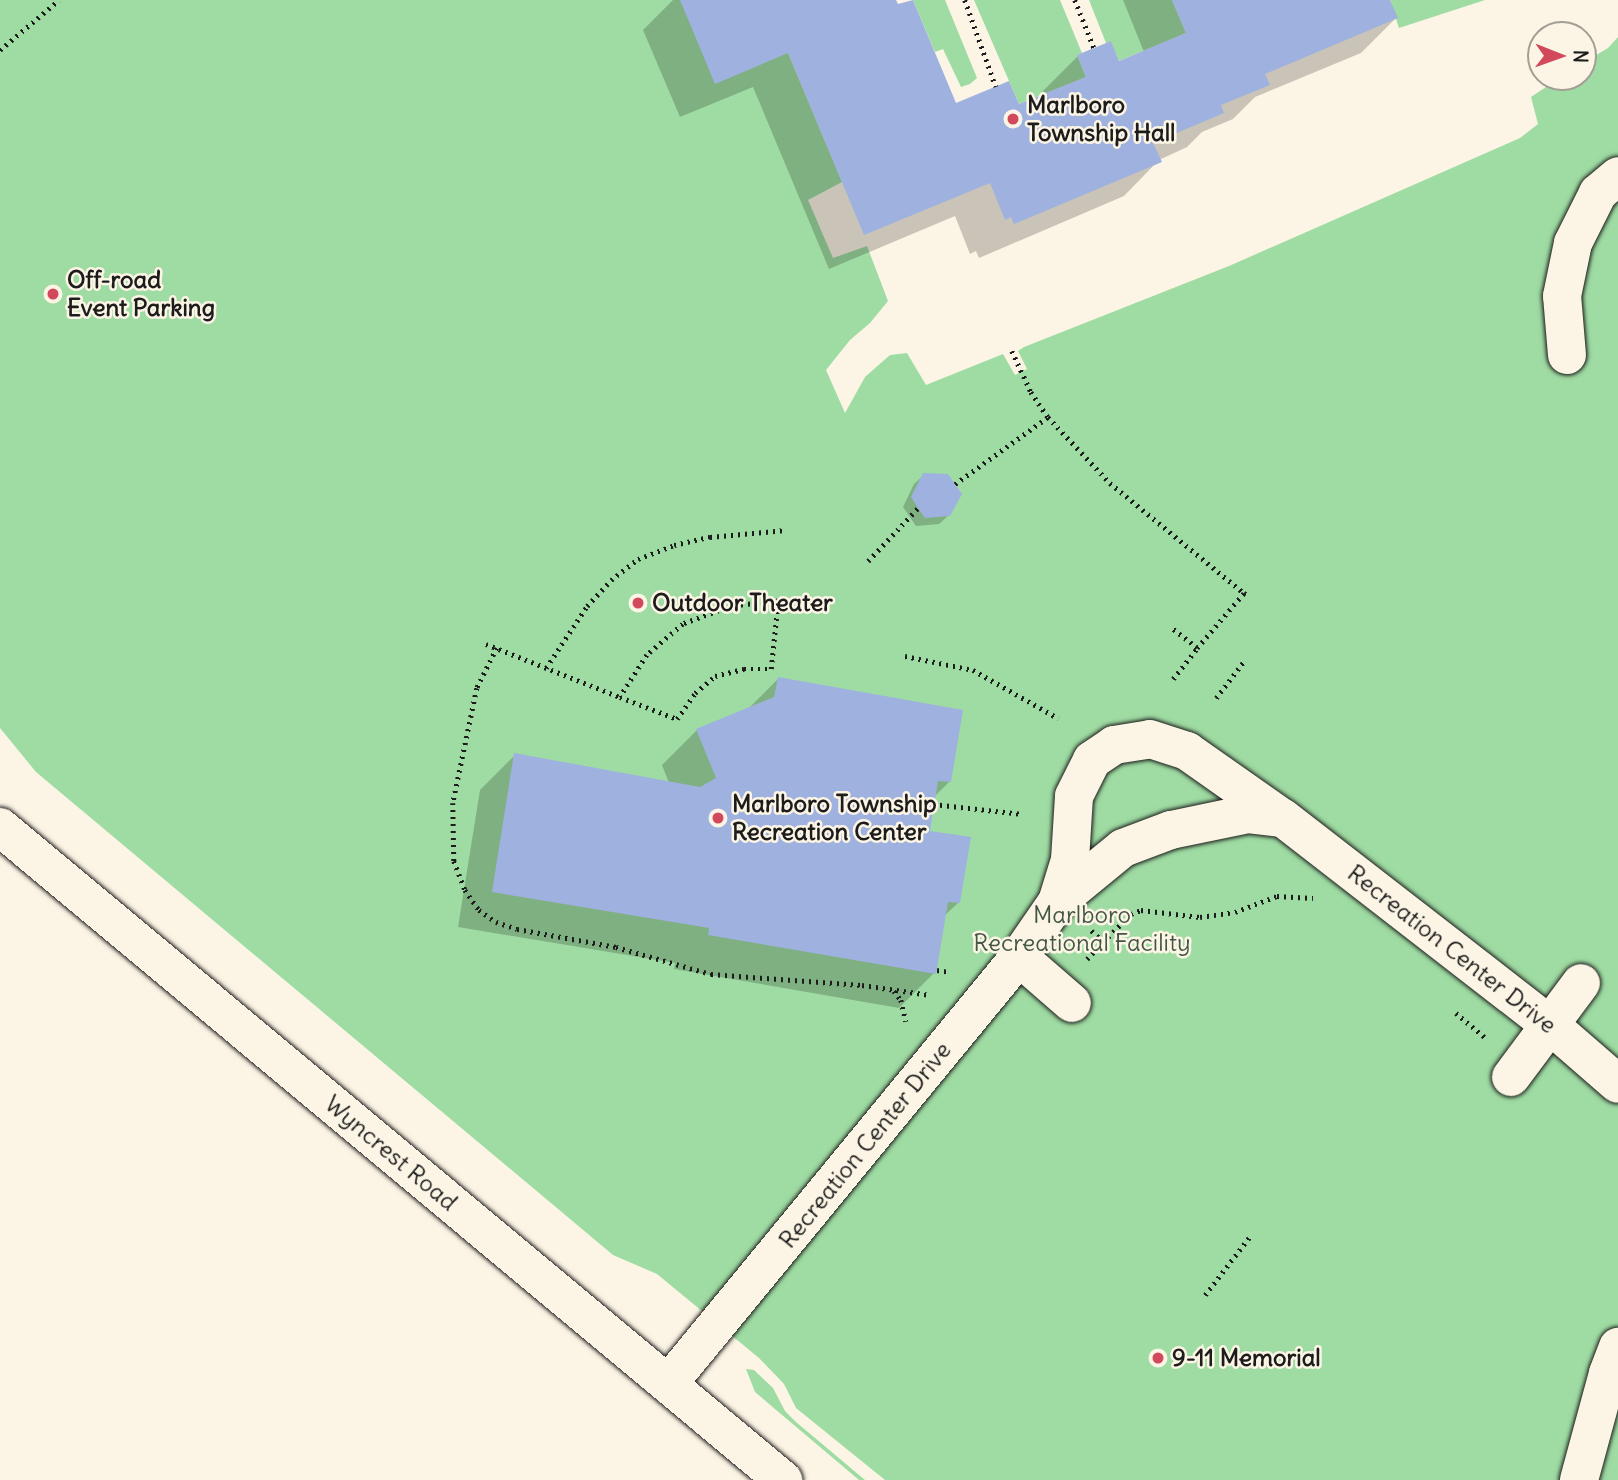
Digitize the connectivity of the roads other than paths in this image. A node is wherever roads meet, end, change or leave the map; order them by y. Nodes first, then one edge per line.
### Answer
1 (1618, 176) edge
2 (1567, 355) dead end
3 (1283, 818) junction
4 (0, 827) edge
5 (1057, 902) junction
6 (1019, 957) junction
7 (1581, 983) dead end
8 (1072, 1003) dead end
9 (1549, 1024) junction
10 (1515, 1072) road end
11 (1618, 1084) edge
12 (1618, 1347) edge
13 (668, 1384) junction
14 (783, 1480) edge
15 (1579, 1480) edge

1 - 2 street
3 - 5 street, Recreation Center Drive
3 - 5 street, Recreation Center Drive
3 - 9 street, Recreation Center Drive
4 - 13 street, Wyncrest Road
5 - 6 street, Recreation Center Drive
6 - 8 street
6 - 13 street, Recreation Center Drive
7 - 9 street
9 - 10 street
9 - 11 street, Recreation Center Drive
12 - 15 street
13 - 14 street, Wyncrest Road

